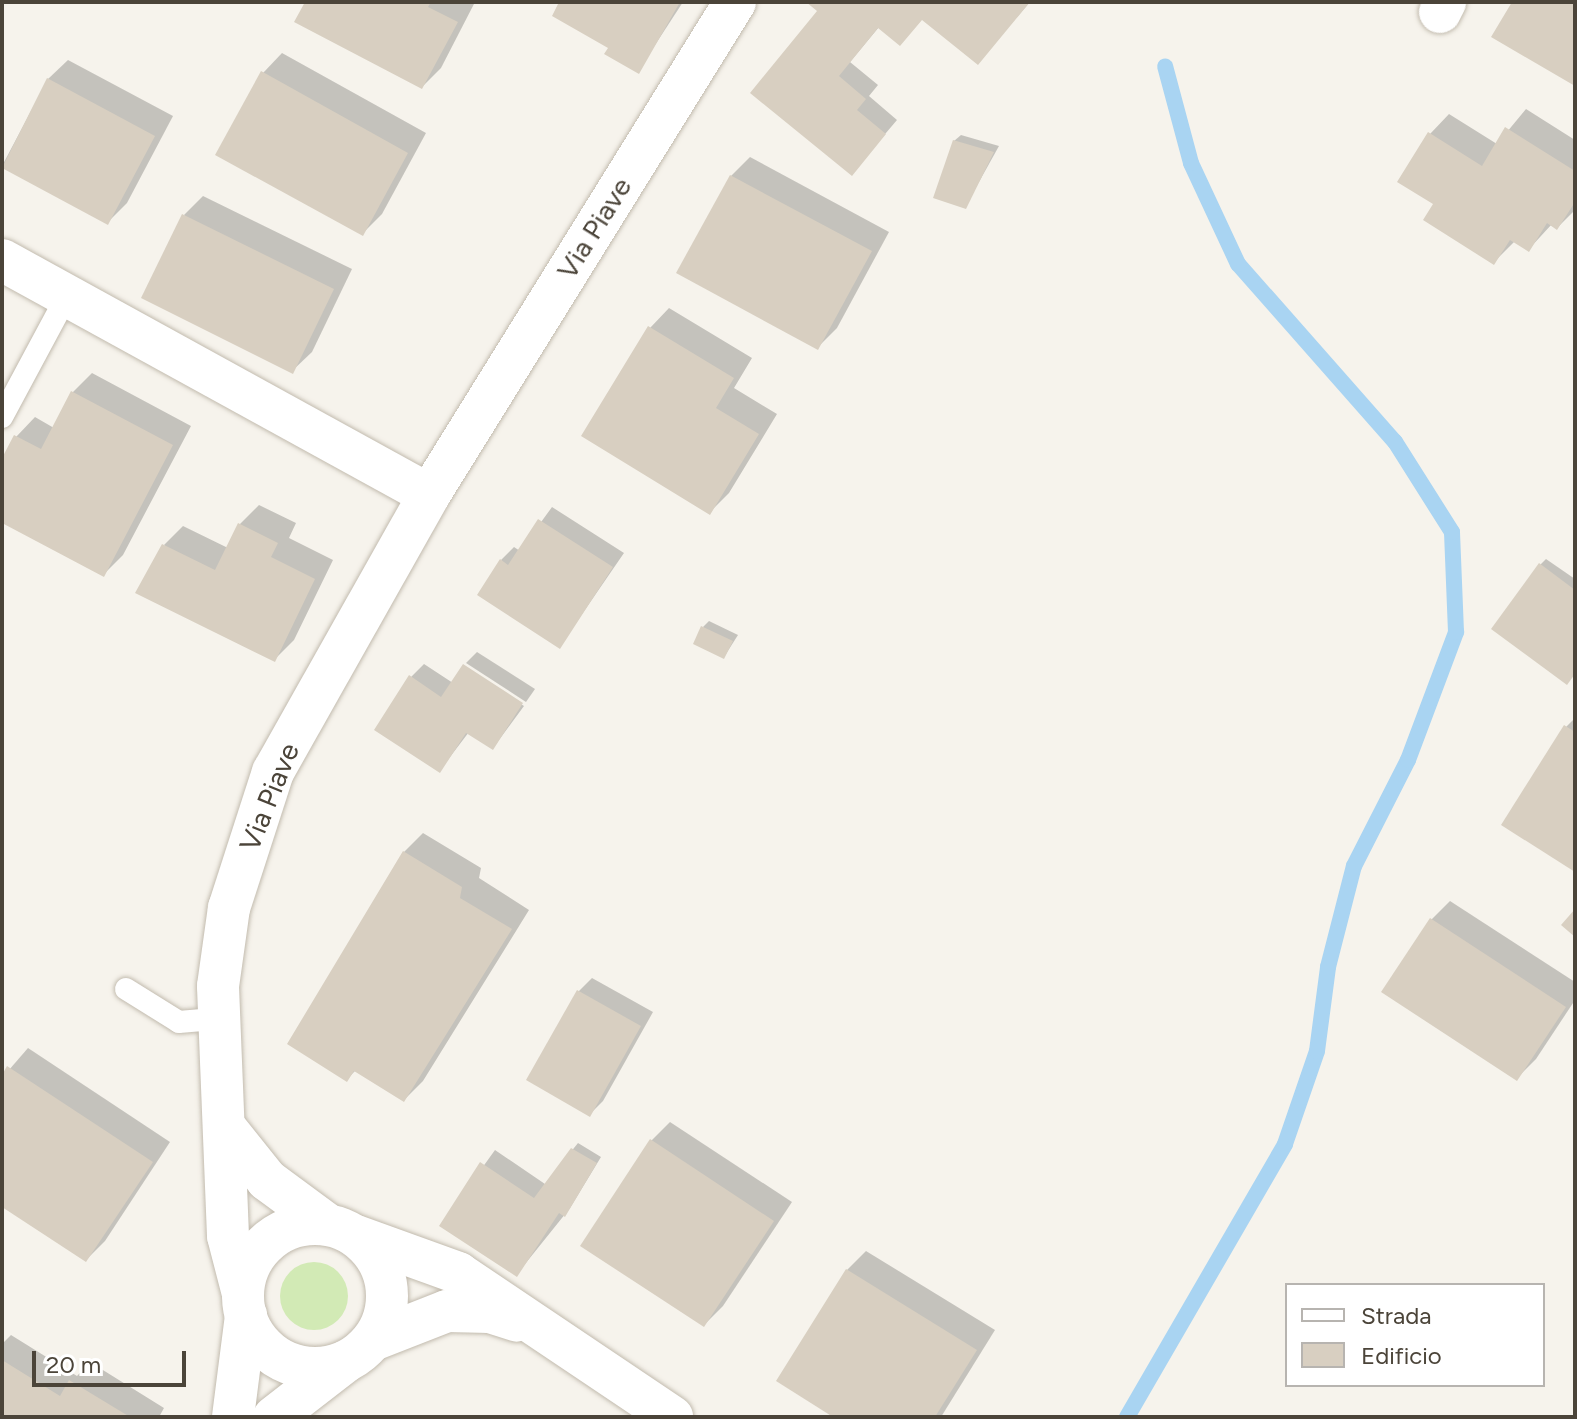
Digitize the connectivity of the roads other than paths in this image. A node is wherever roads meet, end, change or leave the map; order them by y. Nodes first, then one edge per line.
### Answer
1 (735, 2) edge
2 (2, 260) edge
3 (67, 296) junction
4 (2, 417) edge
5 (429, 495) junction
6 (126, 989) dead end
7 (217, 1019) junction
8 (227, 1130) junction
9 (341, 1230) junction
10 (244, 1304) junction
11 (537, 1327) junction
12 (359, 1351) junction
13 (233, 1417) edge
14 (274, 1417) edge
15 (672, 1417) edge

1 - 5 street, Via Piave
2 - 3 street
3 - 4 lane
3 - 5 street
5 - 7 street, Via Piave
6 - 7 lane
7 - 8 street, Via Piave
8 - 9 street
8 - 10 street, Via Piave
9 - 10 street
9 - 11 street
9 - 12 street
10 - 12 street
10 - 13 street, Via Piave
11 - 12 street
11 - 15 street
12 - 14 street

